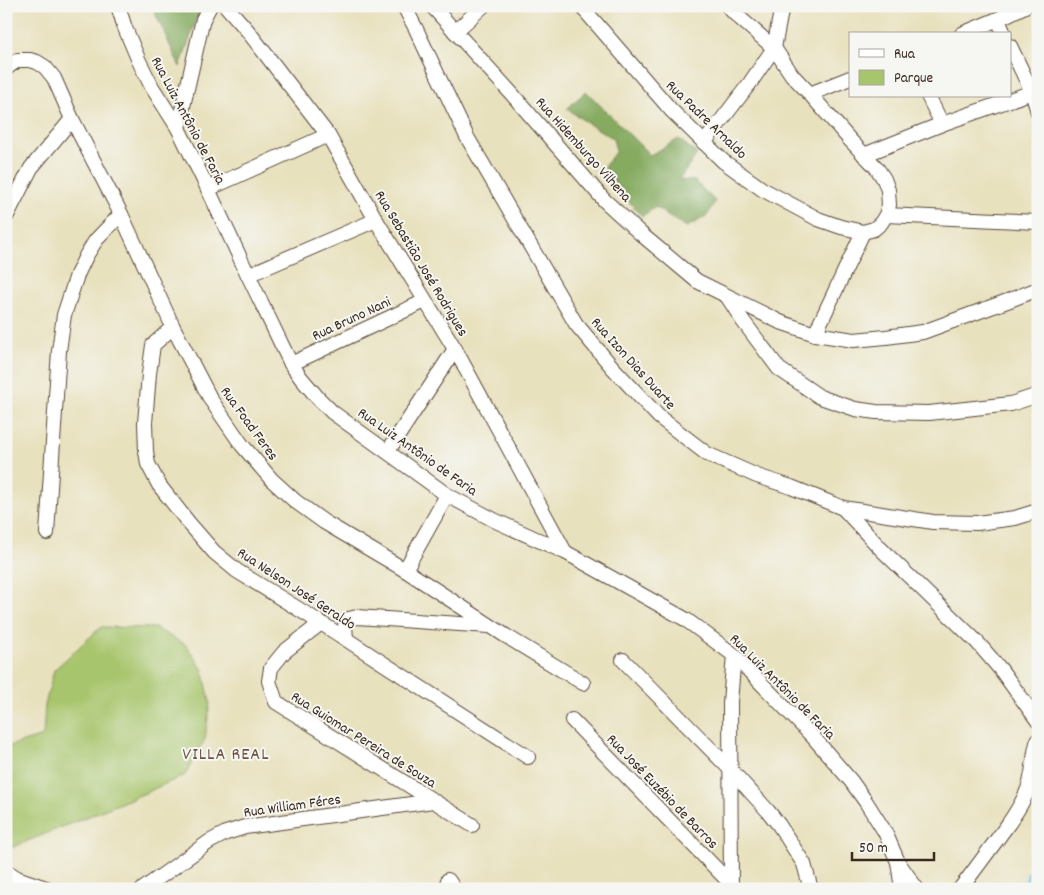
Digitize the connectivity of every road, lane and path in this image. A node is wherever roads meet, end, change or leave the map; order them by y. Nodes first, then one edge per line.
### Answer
1 (118, 6) edge
2 (210, 6) edge
3 (226, 6) edge
4 (404, 6) edge
5 (432, 6) edge
6 (483, 6) edge
7 (580, 6) edge
8 (728, 6) edge
9 (782, 6) edge
10 (1025, 6) edge
11 (998, 19) junction
12 (455, 32) junction
13 (967, 32) edge
14 (1003, 32) edge
15 (774, 48) junction
16 (1012, 50) edge
17 (6, 69) edge
18 (849, 78) edge
19 (1035, 91) edge
20 (810, 94) junction
21 (929, 98) edge
22 (1038, 112) edge
23 (72, 119) junction
24 (942, 124) junction
25 (178, 128) junction
26 (328, 135) junction
27 (704, 143) junction
28 (864, 155) junction
29 (208, 189) junction
30 (121, 214) junction
31 (886, 215) junction
32 (6, 217) edge
33 (376, 220) junction
34 (1038, 222) edge
35 (863, 232) junction
36 (248, 275) junction
37 (1038, 289) edge
38 (727, 296) junction
39 (425, 301) junction
40 (173, 327) junction
41 (815, 334) junction
42 (454, 349) junction
43 (292, 364) junction
44 (1038, 395) edge
45 (388, 451) junction
46 (448, 495) junction
47 (844, 508) junction
48 (1038, 511) edge
49 (47, 533) dead end
50 (565, 552) junction
51 (405, 570) junction
52 (322, 623) junction
53 (491, 626) junction
54 (346, 638) junction
55 (734, 655) junction
56 (623, 660) dead end
57 (583, 683) dead end
58 (572, 720) dead end
59 (1038, 721) edge
60 (1038, 740) edge
61 (528, 757) dead end
62 (730, 768) junction
63 (1036, 769) edge
64 (433, 801) junction
65 (472, 825) dead end
66 (898, 862) junction
67 (6, 871) edge
68 (731, 886) edge
69 (48, 889) edge
70 (142, 889) edge
71 (811, 889) edge
72 (902, 889) edge
73 (917, 889) edge
74 (960, 889) edge

1 - 25 street, Rua Luiz Antônio de Faria
2 - 25 street
3 - 26 street, Rua Sebastião José Rodrigues
4 - 47 street, Rua Izon Dias Duarte
5 - 12 street, Rua Hidemburgo Vilhena
6 - 12 street
7 - 27 street, Rua Padre Arnaldo
8 - 15 street
9 - 15 street
10 - 11 street
11 - 13 street
11 - 14 street
12 - 38 street, Rua Hidemburgo Vilhena
15 - 20 street
15 - 27 street
16 - 19 street
17 - 23 street, Rua Foad Feres
18 - 20 street
19 - 22 street
19 - 24 street
20 - 28 street
21 - 24 street
23 - 30 street, Rua Foad Feres
23 - 32 street
24 - 28 street
25 - 29 street, Rua Luiz Antônio de Faria
26 - 29 street
26 - 33 street, Rua Sebastião José Rodrigues
27 - 35 street, Rua Padre Arnaldo
28 - 31 street
29 - 36 street, Rua Luiz Antônio de Faria
30 - 40 street, Rua Foad Feres
30 - 49 street
31 - 34 street
31 - 35 street
33 - 36 street
33 - 39 street, Rua Sebastião José Rodrigues
35 - 41 street
36 - 43 street, Rua Luiz Antônio de Faria
37 - 41 street, Rua Hidemburgo Vilhena
38 - 41 street, Rua Hidemburgo Vilhena
38 - 44 street
39 - 42 street, Rua Sebastião José Rodrigues
39 - 43 street, Rua Bruno Nani
40 - 51 street, Rua Foad Feres
40 - 52 street, Rua Nelson José Geraldo
42 - 45 street
42 - 50 street, Rua Sebastião José Rodrigues
43 - 45 street, Rua Luiz Antônio de Faria
45 - 46 street, Rua Luiz Antônio de Faria
46 - 50 street, Rua Luiz Antônio de Faria
46 - 51 street
47 - 48 street, Rua Izon Dias Duarte
47 - 59 street
50 - 55 street, Rua Luiz Antônio de Faria
51 - 53 street, Rua Foad Feres
52 - 54 street, Rua Nelson José Geraldo
52 - 64 street, Rua Guiomar Pereira de Souza
53 - 54 street
53 - 57 street, Rua Foad Feres
54 - 61 street, Rua Nelson José Geraldo
55 - 62 street
55 - 66 street, Rua Luiz Antônio de Faria
56 - 62 street
58 - 68 street, Rua José Euzébio de Barros
60 - 63 street
62 - 68 street
62 - 71 street
63 - 74 street
64 - 65 street, Rua Guiomar Pereira de Souza
64 - 70 street, Rua William Féres
66 - 72 street, Rua Luiz Antônio de Faria
66 - 73 street, Rua Luiz Antônio de Faria
67 - 69 street

